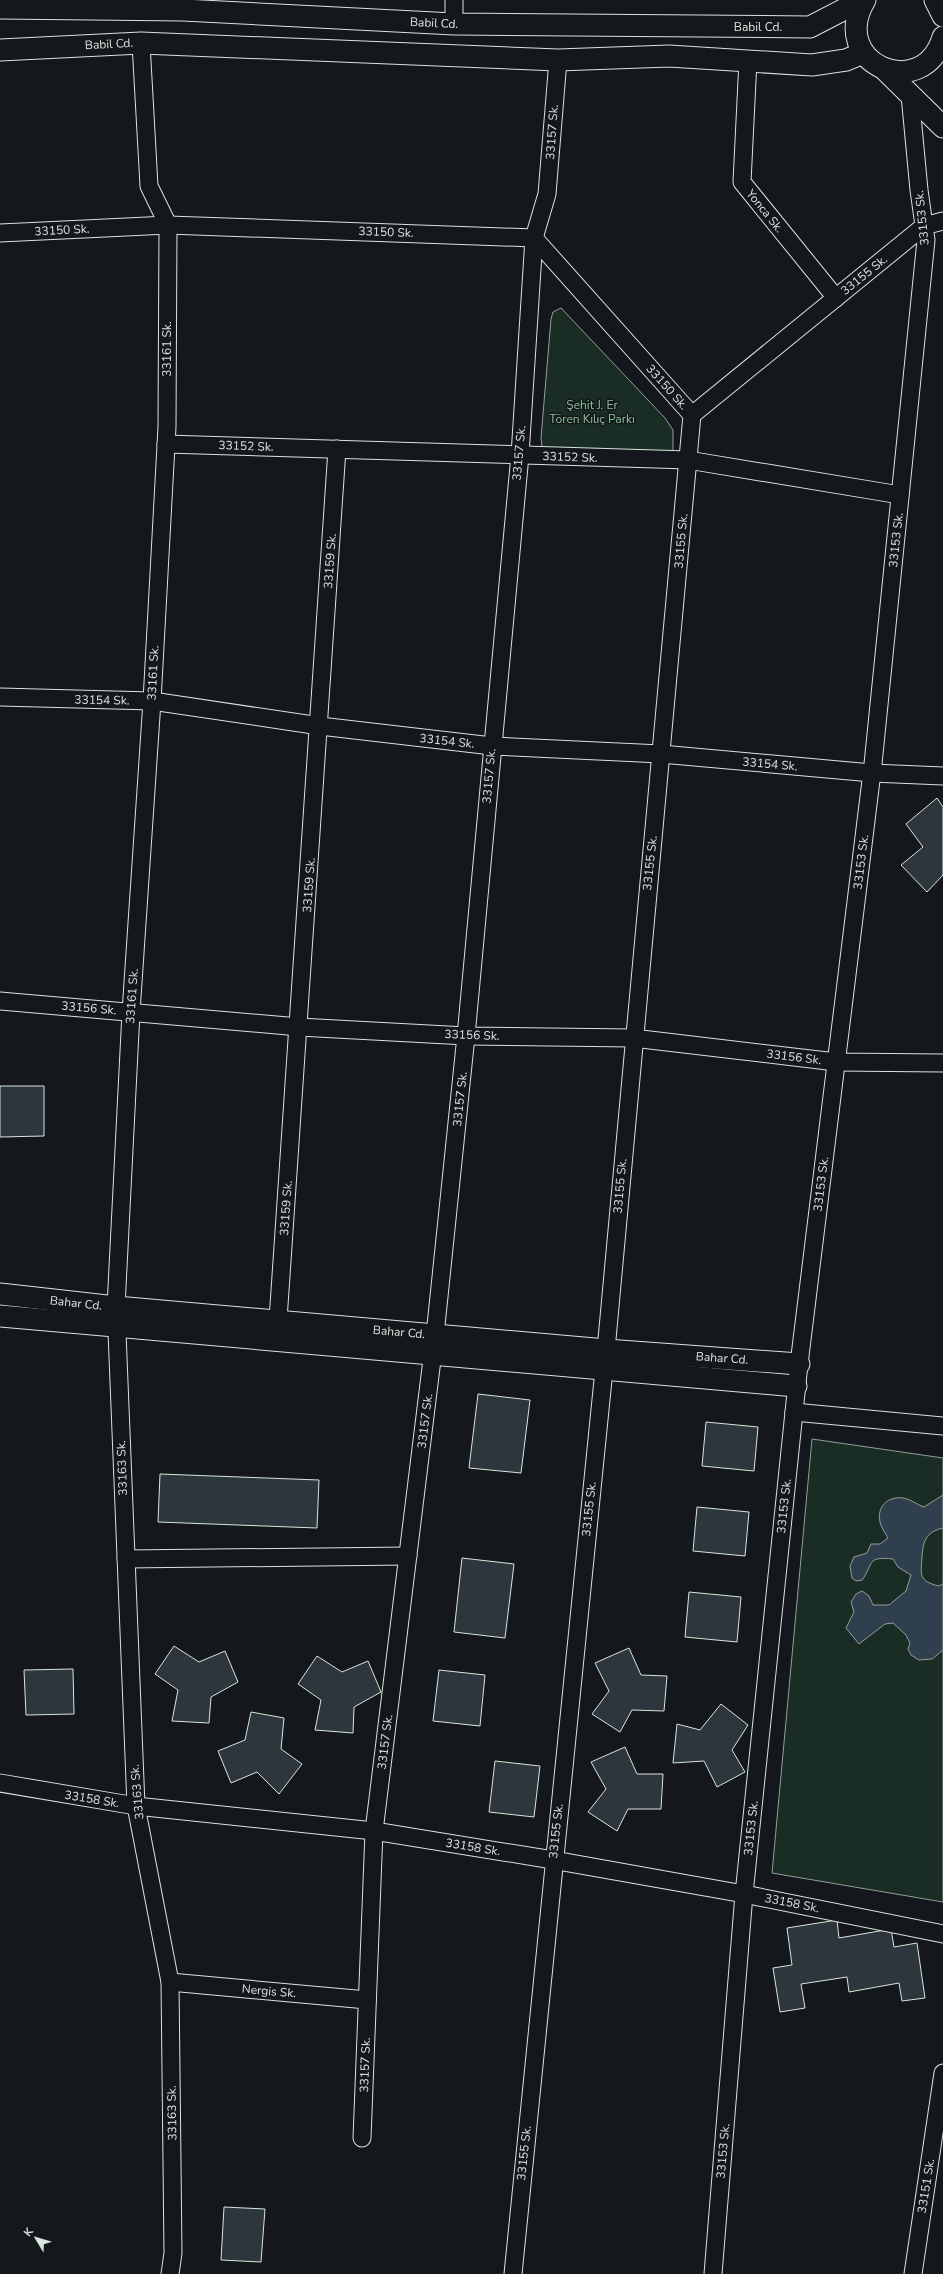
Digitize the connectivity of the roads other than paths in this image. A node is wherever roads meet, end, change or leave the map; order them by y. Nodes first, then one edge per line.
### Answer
1 (454, 0) edge
2 (863, 0) edge
3 (182, 5) edge
4 (0, 8) edge
5 (454, 24) junction
6 (943, 37) edge
7 (141, 43) junction
8 (0, 50) edge
9 (863, 54) junction
10 (558, 60) junction
11 (748, 60) junction
12 (884, 69) junction
13 (910, 95) junction
14 (943, 127) edge
15 (943, 221) edge
16 (168, 225) junction
17 (924, 226) junction
18 (0, 232) edge
19 (534, 238) junction
20 (836, 298) junction
21 (692, 415) junction
22 (166, 444) junction
23 (337, 449) junction
24 (520, 455) junction
25 (688, 460) junction
26 (900, 495) junction
27 (0, 698) edge
28 (152, 701) junction
29 (320, 726) junction
30 (492, 746) junction
31 (661, 754) junction
32 (872, 773) junction
33 (943, 776) edge
34 (0, 1001) edge
35 (131, 1012) junction
36 (299, 1027) junction
37 (466, 1036) junction
38 (633, 1038) junction
39 (836, 1062) junction
40 (943, 1064) edge
41 (0, 1294) edge
42 (0, 1316) edge
43 (116, 1317) junction
44 (278, 1320) junction
45 (434, 1345) junction
46 (605, 1360) junction
47 (799, 1364) junction
48 (796, 1386) junction
49 (794, 1412) junction
50 (943, 1426) edge
51 (408, 1556) junction
52 (126, 1558) junction
53 (0, 1783) edge
54 (136, 1806) junction
55 (374, 1831) junction
56 (553, 1860) junction
57 (744, 1894) junction
58 (943, 1934) edge
59 (170, 1982) junction
60 (367, 2000) junction
61 (943, 2073) edge
62 (362, 2138) dead end
63 (170, 2274) edge
64 (513, 2274) edge
65 (713, 2274) edge
66 (912, 2274) edge

1 - 5 street
2 - 5 street, Babil Cd.
2 - 9 street
3 - 4 street, Babil Cd.
3 - 5 street, Babil Cd.
6 - 12 street
7 - 8 street, Babil Cd.
7 - 10 street, Babil Cd.
7 - 16 street, 33161 Sk.
9 - 11 street, Babil Cd.
9 - 12 street
10 - 11 street, Babil Cd.
10 - 19 street, 33157 Sk.
11 - 20 street, Yonca Sk.
12 - 13 street
13 - 14 street
13 - 17 street, 33153 Sk.
15 - 17 street, 33155 Sk.
16 - 18 street, 33150 Sk.
16 - 19 street, 33150 Sk.
16 - 22 street, 33161 Sk.
17 - 20 street, 33155 Sk.
17 - 26 street, 33153 Sk.
19 - 21 street, 33150 Sk.
19 - 24 street, 33157 Sk.
20 - 21 street, 33155 Sk.
21 - 25 street, 33155 Sk.
22 - 23 street, 33152 Sk.
22 - 28 street, 33161 Sk.
23 - 24 street, 33152 Sk.
23 - 29 street, 33159 Sk.
24 - 25 street, 33152 Sk.
24 - 30 street, 33157 Sk.
25 - 26 street, 33152 Sk.
25 - 31 street, 33155 Sk.
26 - 32 street, 33153 Sk.
27 - 28 street, 33154 Sk.
28 - 29 street, 33154 Sk.
28 - 35 street, 33161 Sk.
29 - 30 street, 33154 Sk.
29 - 36 street, 33159 Sk.
30 - 31 street, 33154 Sk.
30 - 37 street, 33157 Sk.
31 - 32 street, 33154 Sk.
31 - 38 street, 33155 Sk.
32 - 33 street, 33154 Sk.
32 - 39 street, 33153 Sk.
34 - 35 street, 33156 Sk.
35 - 36 street, 33156 Sk.
35 - 43 street, 33161 Sk.
36 - 37 street, 33156 Sk.
36 - 44 street, 33159 Sk.
37 - 38 street, 33156 Sk.
37 - 45 street, 33157 Sk.
38 - 39 street, 33156 Sk.
38 - 46 street, 33155 Sk.
39 - 40 street, 33156 Sk.
39 - 47 street, 33153 Sk.
41 - 43 street, Bahar Cd.
42 - 43 street, Bahar Cd.
43 - 44 street, Bahar Cd.
43 - 45 street, Bahar Cd.
43 - 52 street, 33163 Sk.
44 - 45 street, Bahar Cd.
45 - 46 street, Bahar Cd.
45 - 51 street, 33157 Sk.
46 - 47 street, Bahar Cd.
46 - 48 street, Bahar Cd.
46 - 56 street, 33155 Sk.
47 - 48 street, 33153 Sk.
48 - 49 street, 33153 Sk.
49 - 50 street
49 - 57 street, 33153 Sk.
51 - 52 street
51 - 55 street, 33157 Sk.
52 - 54 street, 33163 Sk.
53 - 54 street, 33158 Sk.
54 - 55 street, 33158 Sk.
54 - 59 street, 33163 Sk.
55 - 56 street, 33158 Sk.
55 - 60 street, 33157 Sk.
56 - 57 street, 33158 Sk.
56 - 64 street, 33155 Sk.
57 - 58 street, 33158 Sk.
57 - 65 street, 33153 Sk.
59 - 60 street, Nergis Sk.
59 - 63 street, 33163 Sk.
60 - 62 street, 33157 Sk.
61 - 66 street, 33151 Sk.

